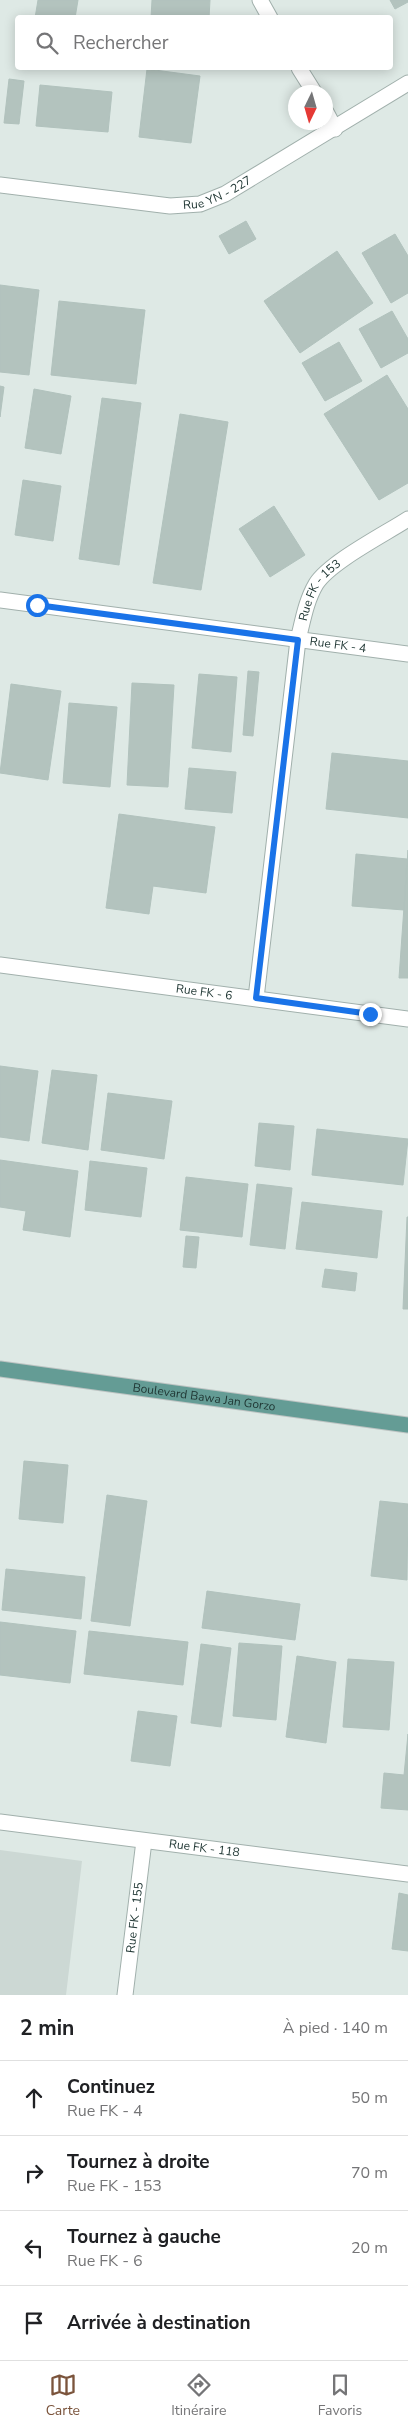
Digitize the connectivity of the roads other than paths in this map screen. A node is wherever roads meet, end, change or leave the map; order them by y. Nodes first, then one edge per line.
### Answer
1 (260, 0) edge
2 (268, 15) edge
3 (300, 70) edge
4 (408, 83) edge
5 (310, 85) edge
6 (333, 125) edge
7 (335, 129) junction
8 (0, 185) edge
9 (408, 519) edge
10 (0, 600) edge
11 (298, 640) junction
12 (408, 654) edge
13 (0, 965) edge
14 (256, 998) junction
15 (408, 1018) edge
16 (0, 1369) edge
17 (408, 1425) edge
18 (0, 1822) edge
19 (144, 1841) junction
20 (408, 1874) edge
21 (125, 1995) edge

1 - 2 street
3 - 5 street
4 - 7 street, Rue YN - 227
6 - 7 street
7 - 8 street, Rue YN - 227
9 - 11 street, Rue FK - 153
10 - 11 street, Rue FK - 4
11 - 12 street, Rue FK - 4
11 - 14 street, Rue FK - 153
13 - 14 street, Rue FK - 6
14 - 15 street, Rue FK - 6
16 - 17 main road, Boulevard Bawa Jan Gorzo
18 - 19 street, Rue FK - 118
19 - 20 street, Rue FK - 118
19 - 21 street, Rue FK - 155

